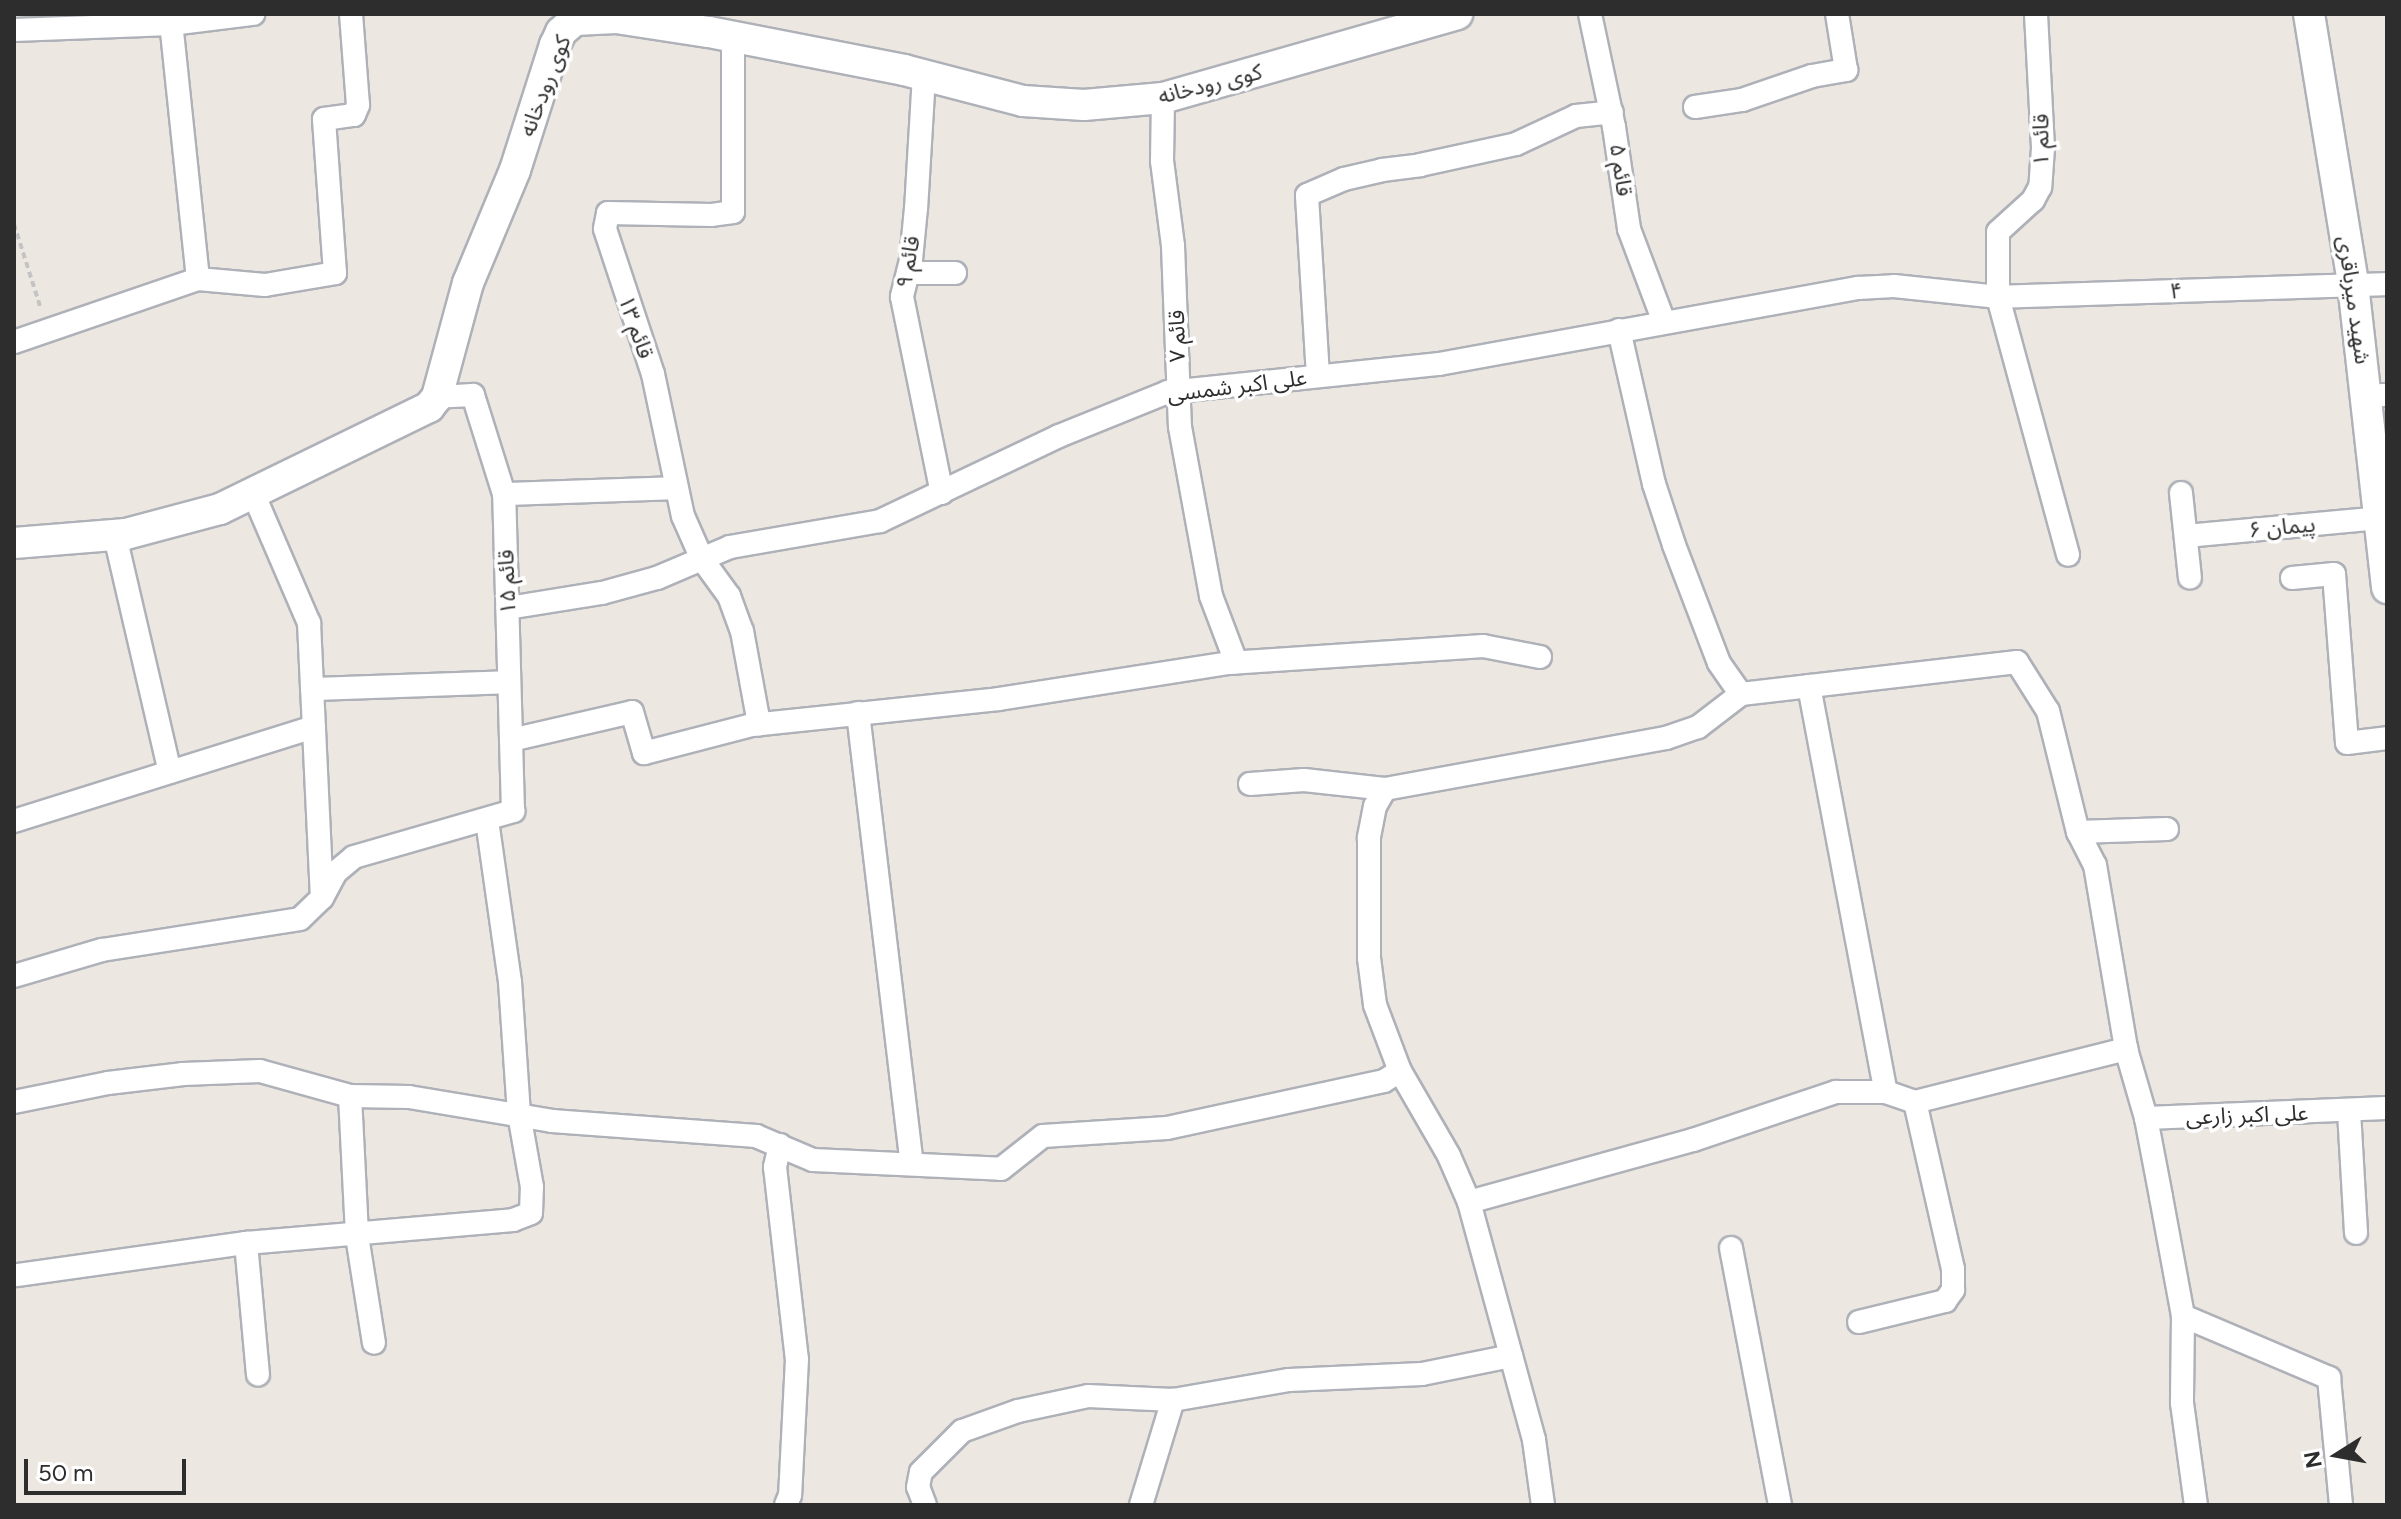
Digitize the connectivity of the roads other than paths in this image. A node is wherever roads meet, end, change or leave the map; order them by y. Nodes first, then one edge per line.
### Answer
1 (253, 14) edge
2 (351, 14) edge
3 (1457, 14) edge
4 (1590, 14) edge
5 (1837, 14) edge
6 (2036, 14) edge
7 (2309, 14) edge
8 (570, 16) edge
9 (170, 19) edge
10 (14, 30) edge
11 (733, 37) junction
12 (924, 75) junction
13 (1163, 98) junction
14 (1695, 107) dead end
15 (1612, 112) junction
16 (908, 273) junction
17 (955, 273) dead end
18 (198, 279) junction
19 (2353, 284) junction
20 (2387, 284) edge
21 (1998, 297) junction
22 (1664, 322) junction
23 (1619, 330) junction
24 (14, 342) edge
25 (1318, 376) junction
26 (1177, 391) junction
27 (2376, 395) edge
28 (437, 397) junction
29 (675, 488) junction
30 (253, 493) junction
31 (942, 493) junction
32 (2181, 493) dead end
33 (504, 494) junction
34 (2379, 518) junction
35 (115, 536) junction
36 (2186, 536) junction
37 (14, 543) edge
38 (2068, 555) dead end
39 (702, 559) junction
40 (2190, 578) dead end
41 (2292, 578) dead end
42 (2387, 588) edge
43 (508, 608) junction
44 (1540, 657) dead end
45 (1236, 662) junction
46 (509, 682) junction
47 (1809, 686) junction
48 (312, 689) junction
49 (1741, 694) junction
50 (858, 713) junction
51 (759, 724) junction
52 (314, 727) junction
53 (2387, 738) edge
54 (511, 740) junction
55 (170, 772) junction
56 (1250, 784) dead end
57 (1385, 789) junction
58 (14, 821) edge
59 (487, 821) junction
60 (2167, 829) dead end
61 (2078, 832) junction
62 (322, 898) junction
63 (14, 976) edge
64 (2126, 1049) junction
65 (1400, 1071) junction
66 (1886, 1092) junction
67 (350, 1096) junction
68 (14, 1102) edge
69 (1915, 1102) junction
70 (2387, 1108) edge
71 (2349, 1111) junction
72 (519, 1114) junction
73 (2146, 1118) junction
74 (780, 1145) junction
75 (912, 1164) junction
76 (1469, 1202) junction
77 (2356, 1233) dead end
78 (357, 1236) junction
79 (246, 1243) junction
80 (1731, 1248) dead end
81 (17, 1275) dead end
82 (2183, 1316) junction
83 (1859, 1322) dead end
84 (374, 1343) dead end
85 (1511, 1356) junction
86 (258, 1374) dead end
87 (1173, 1400) junction
88 (786, 1505) edge
89 (925, 1505) edge
90 (1141, 1505) edge
91 (1543, 1505) edge
92 (1780, 1505) edge
93 (2196, 1505) edge
94 (2341, 1505) edge

1 - 9 street
2 - 18 street
3 - 13 street, کوی رودخانه
4 - 15 street, قائم ۵
5 - 14 street
6 - 21 street, قائم ۱
7 - 19 street, شهید میرباقری
8 - 11 street, کوی رودخانه
8 - 28 street, کوی رودخانه
9 - 10 street
9 - 18 street
11 - 12 street, کوی رودخانه
11 - 29 street, قائم ۱۳
12 - 13 street, کوی رودخانه
12 - 16 street, قائم ۹
13 - 26 street, قائم ۷
15 - 22 street, قائم ۵
15 - 25 street
16 - 17 street
16 - 31 street, قائم ۹
18 - 24 street
19 - 20 street, ۴
19 - 21 street, ۴
19 - 27 street, شهید میرباقری
21 - 22 street, علی اکبر شمسی
21 - 38 street, قائم ۱
22 - 23 street, علی اکبر شمسی
23 - 25 street, علی اکبر شمسی
23 - 49 street
25 - 26 street, علی اکبر شمسی
26 - 31 street, علی اکبر شمسی
26 - 45 street, قائم ۷
27 - 34 street, شهید میرباقری
28 - 30 street
28 - 33 street, قائم ۱۵
29 - 33 street
29 - 39 street, قائم ۱۳
30 - 35 street
30 - 48 street
31 - 39 street, علی اکبر شمسی
32 - 36 street
33 - 43 street, قائم ۱۵
34 - 36 street, پیمان ۶
34 - 42 street, شهید میرباقری
35 - 37 street
35 - 55 street
36 - 40 street
39 - 43 street, علی اکبر شمسی
39 - 51 street, قائم ۱۳
41 - 53 street
43 - 46 street, قائم ۱۵
44 - 45 street
45 - 50 street
46 - 48 street
46 - 54 street, قائم ۱۵
47 - 49 street
47 - 61 street
47 - 66 street
48 - 52 street
49 - 57 street
50 - 51 street
50 - 75 street
51 - 54 street
52 - 55 street
52 - 62 street
54 - 59 street, قائم ۱۵
55 - 58 street
56 - 57 street
57 - 65 street
59 - 62 street
59 - 72 street
60 - 61 street
61 - 64 street
62 - 63 street
64 - 69 street
64 - 73 street
65 - 75 street
65 - 76 street
66 - 69 street
66 - 76 street
67 - 68 street
67 - 72 street
67 - 78 street
69 - 83 street
70 - 71 street, علی اکبر زارعی
71 - 73 street, علی اکبر زارعی
71 - 77 street
72 - 74 street
72 - 78 street
73 - 82 street
74 - 75 street
74 - 88 street
76 - 85 street
78 - 79 street
78 - 84 street
79 - 81 street
79 - 86 street
80 - 92 street
82 - 93 street
82 - 94 street
85 - 87 street
85 - 91 street
87 - 89 street
87 - 90 street

